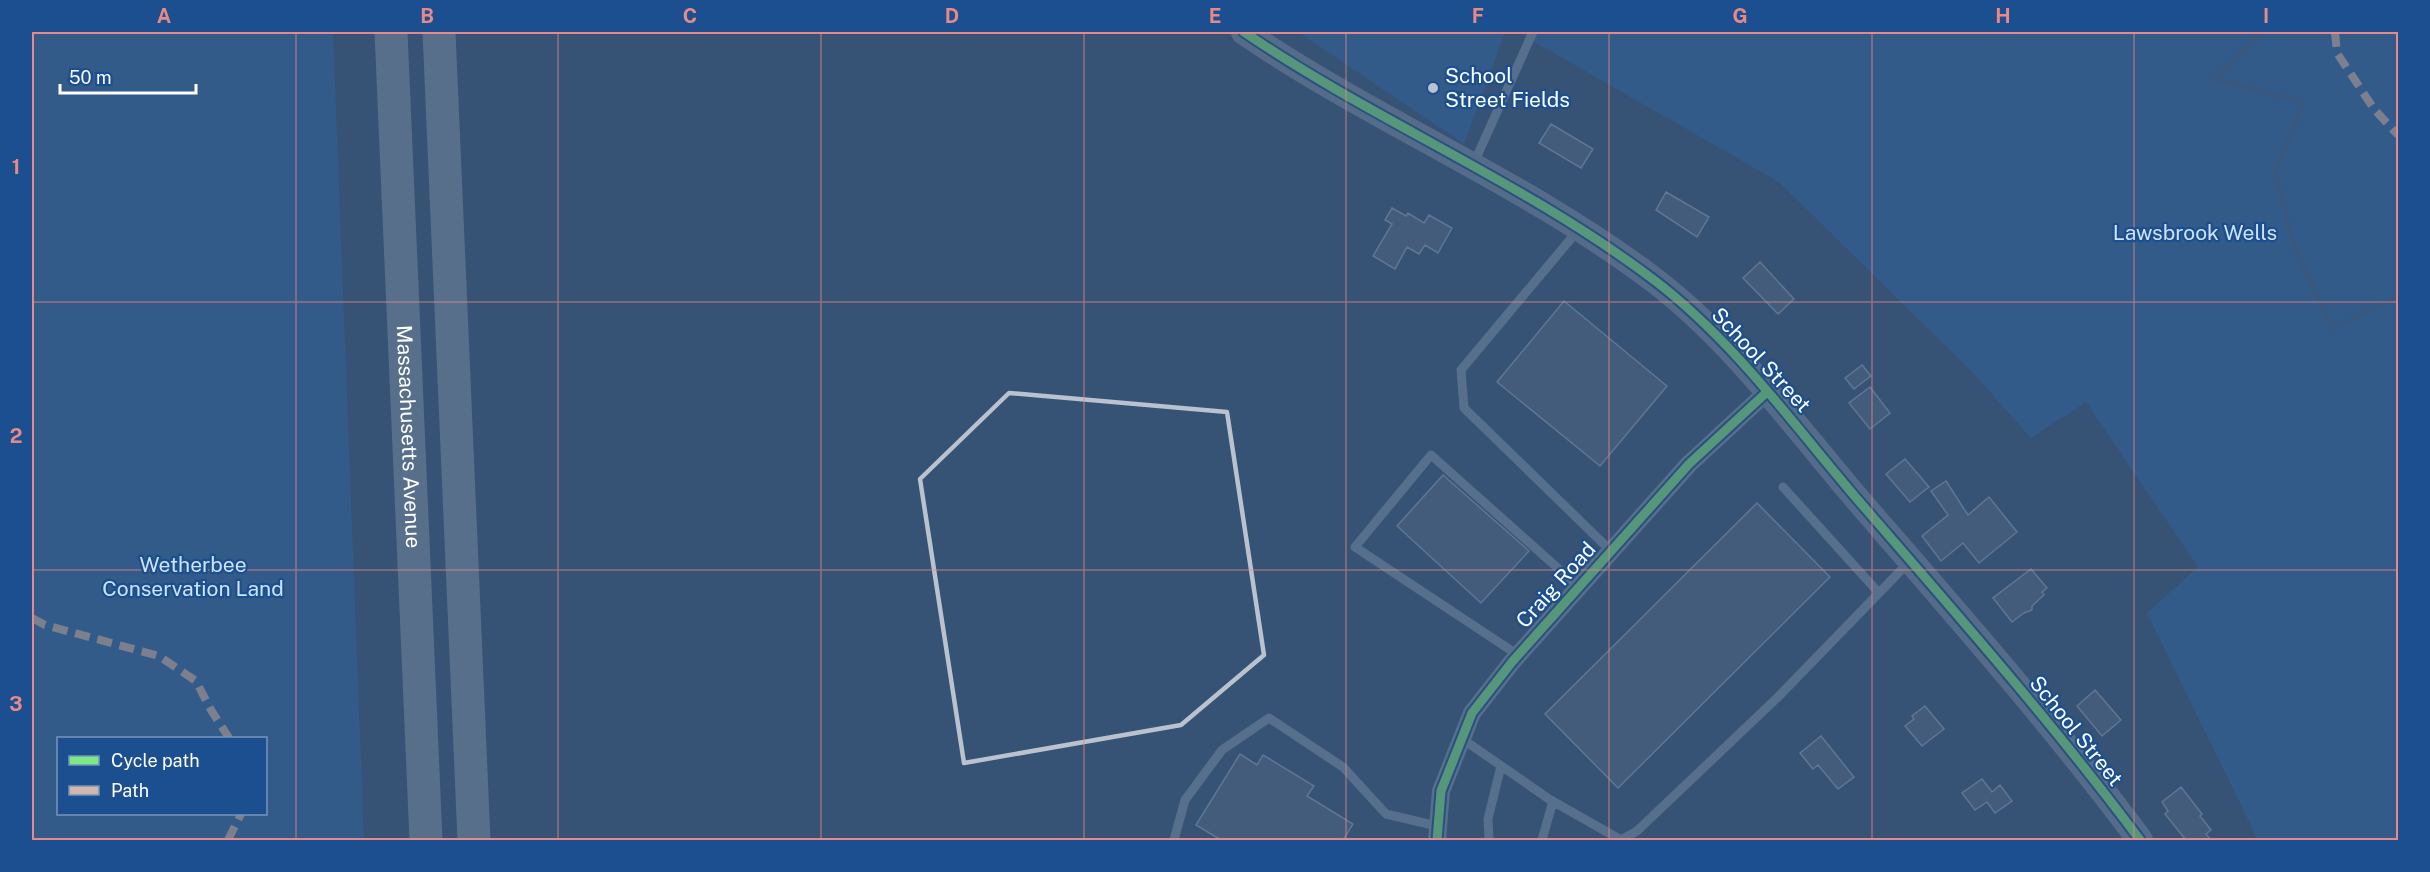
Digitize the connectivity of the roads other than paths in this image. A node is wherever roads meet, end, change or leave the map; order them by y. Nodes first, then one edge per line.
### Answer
1 (391, 32) edge
2 (439, 32) edge
3 (1245, 32) edge
4 (1533, 32) edge
5 (1472, 167) junction
6 (1579, 229) junction
7 (1767, 392) junction
8 (1783, 487) dead end
9 (1611, 551) junction
10 (1911, 560) junction
11 (1579, 587) junction
12 (1879, 593) junction
13 (1518, 655) junction
14 (1461, 738) junction
15 (1501, 766) junction
16 (1553, 801) junction
17 (1437, 833) edge
18 (426, 840) edge
19 (474, 840) edge
20 (1174, 840) edge
21 (1489, 840) edge
22 (1542, 840) edge
23 (2140, 840) edge

1 - 18 highway, Massachusetts Avenue
2 - 19 highway
3 - 5 street, School Street
4 - 5 lane
5 - 6 street, School Street
6 - 7 street, School Street
6 - 9 lane
7 - 9 street, Craig Road
7 - 10 street, School Street
8 - 12 lane
9 - 11 street, Craig Road
10 - 12 lane
10 - 23 street, School Street
11 - 13 street, Craig Road
11 - 13 lane
12 - 16 lane
13 - 14 street, Craig Road
14 - 15 lane
14 - 17 street, Craig Road
15 - 16 lane
15 - 21 lane
16 - 22 lane
17 - 20 lane

